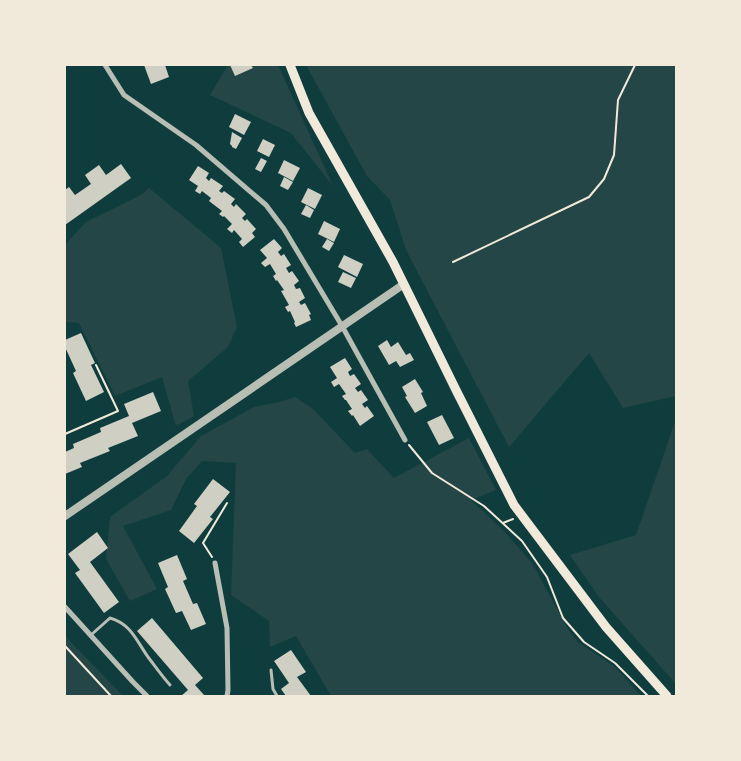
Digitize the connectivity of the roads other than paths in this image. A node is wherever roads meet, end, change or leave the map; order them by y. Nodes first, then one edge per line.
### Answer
1 (105, 65) edge
2 (290, 65) edge
3 (404, 284) junction
4 (342, 326) junction
5 (405, 440) road end
6 (65, 516) edge
7 (215, 563) road end
8 (65, 607) edge
9 (90, 636) junction
10 (270, 670) dead end
11 (170, 685) dead end
12 (147, 696) edge
13 (226, 696) edge
14 (277, 696) edge
15 (667, 696) edge

1 - 4 street
2 - 3 main road
3 - 4 street
3 - 15 main road
4 - 5 street
4 - 6 street
7 - 13 street
8 - 9 street
9 - 11 lane
9 - 12 street
10 - 14 lane

